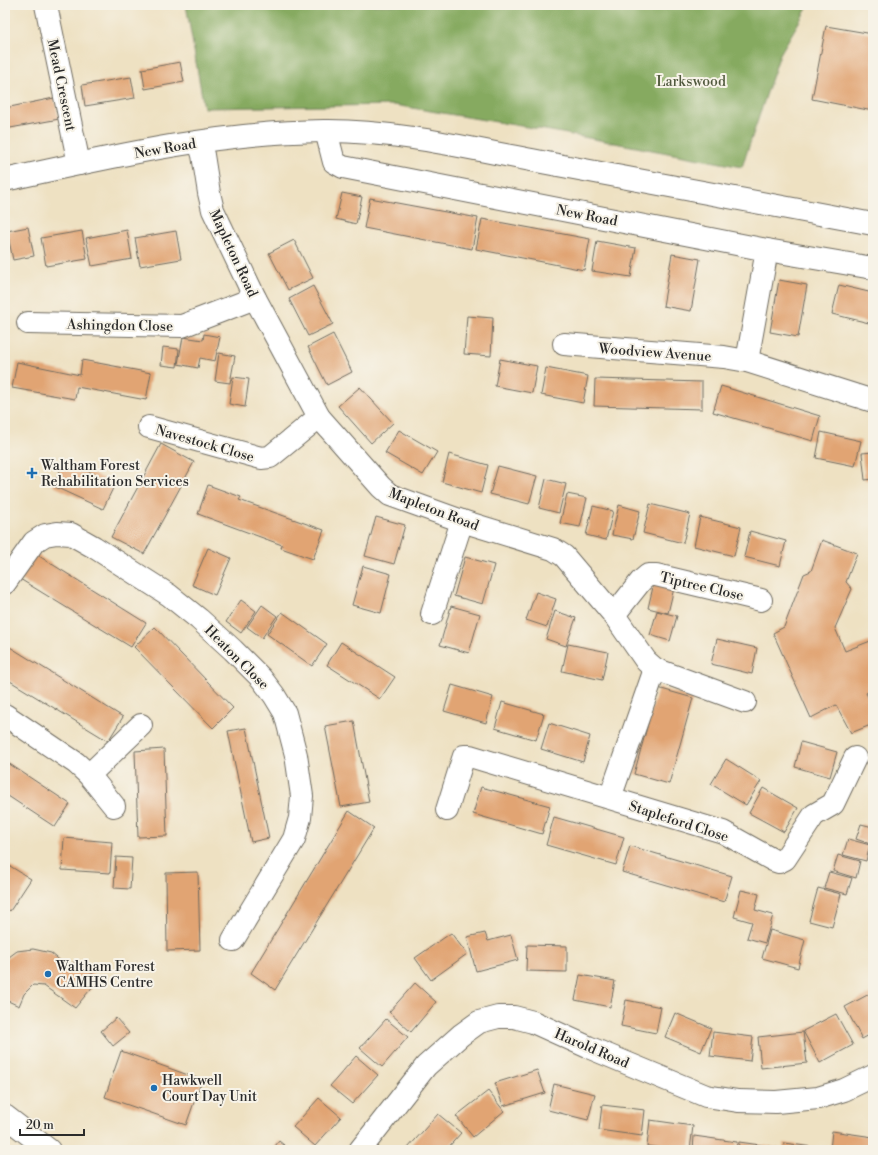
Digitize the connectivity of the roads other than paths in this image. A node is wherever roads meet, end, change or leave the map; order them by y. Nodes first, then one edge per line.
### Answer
1 (46, 5) edge
2 (326, 131) junction
3 (199, 142) junction
4 (79, 164) junction
5 (5, 180) edge
6 (873, 224) edge
7 (767, 250) junction
8 (873, 268) edge
9 (255, 298) junction
10 (28, 322) dead end
11 (564, 344) dead end
12 (747, 361) junction
13 (873, 401) edge
14 (319, 417) junction
15 (149, 427) dead end
16 (462, 521) junction
17 (5, 583) edge
18 (761, 600) dead end
19 (432, 614) dead end
20 (614, 615) junction
21 (655, 669) junction
22 (746, 702) dead end
23 (5, 715) edge
24 (141, 725) dead end
25 (855, 758) dead end
26 (89, 775) junction
27 (610, 798) junction
28 (114, 806) dead end
29 (447, 810) dead end
30 (233, 940) dead end
31 (873, 1076) edge
32 (5, 1116) edge
33 (49, 1150) edge
34 (360, 1150) edge

1 - 4 street, Mead Crescent
2 - 3 street, New Road
2 - 6 street, New Road
2 - 7 street, New Road
3 - 4 street, New Road
3 - 9 street, Mapleton Road
4 - 5 street, New Road
7 - 8 street, New Road
7 - 12 street
9 - 10 street, Ashingdon Close
9 - 14 street, Mapleton Road
11 - 12 street, Woodview Avenue
12 - 13 street, Woodview Avenue
14 - 15 street, Navestock Close
14 - 16 street, Mapleton Road
16 - 19 street
16 - 20 street, Mapleton Road
17 - 30 street, Heaton Close
18 - 20 street, Tiptree Close
20 - 21 street, Mapleton Road
21 - 22 street, Mapleton Road
21 - 27 street, Stapleford Close
23 - 26 street
24 - 26 street
25 - 27 street, Stapleford Close
26 - 28 street
27 - 29 street, Stapleford Close
31 - 34 street, Harold Road
32 - 33 street

